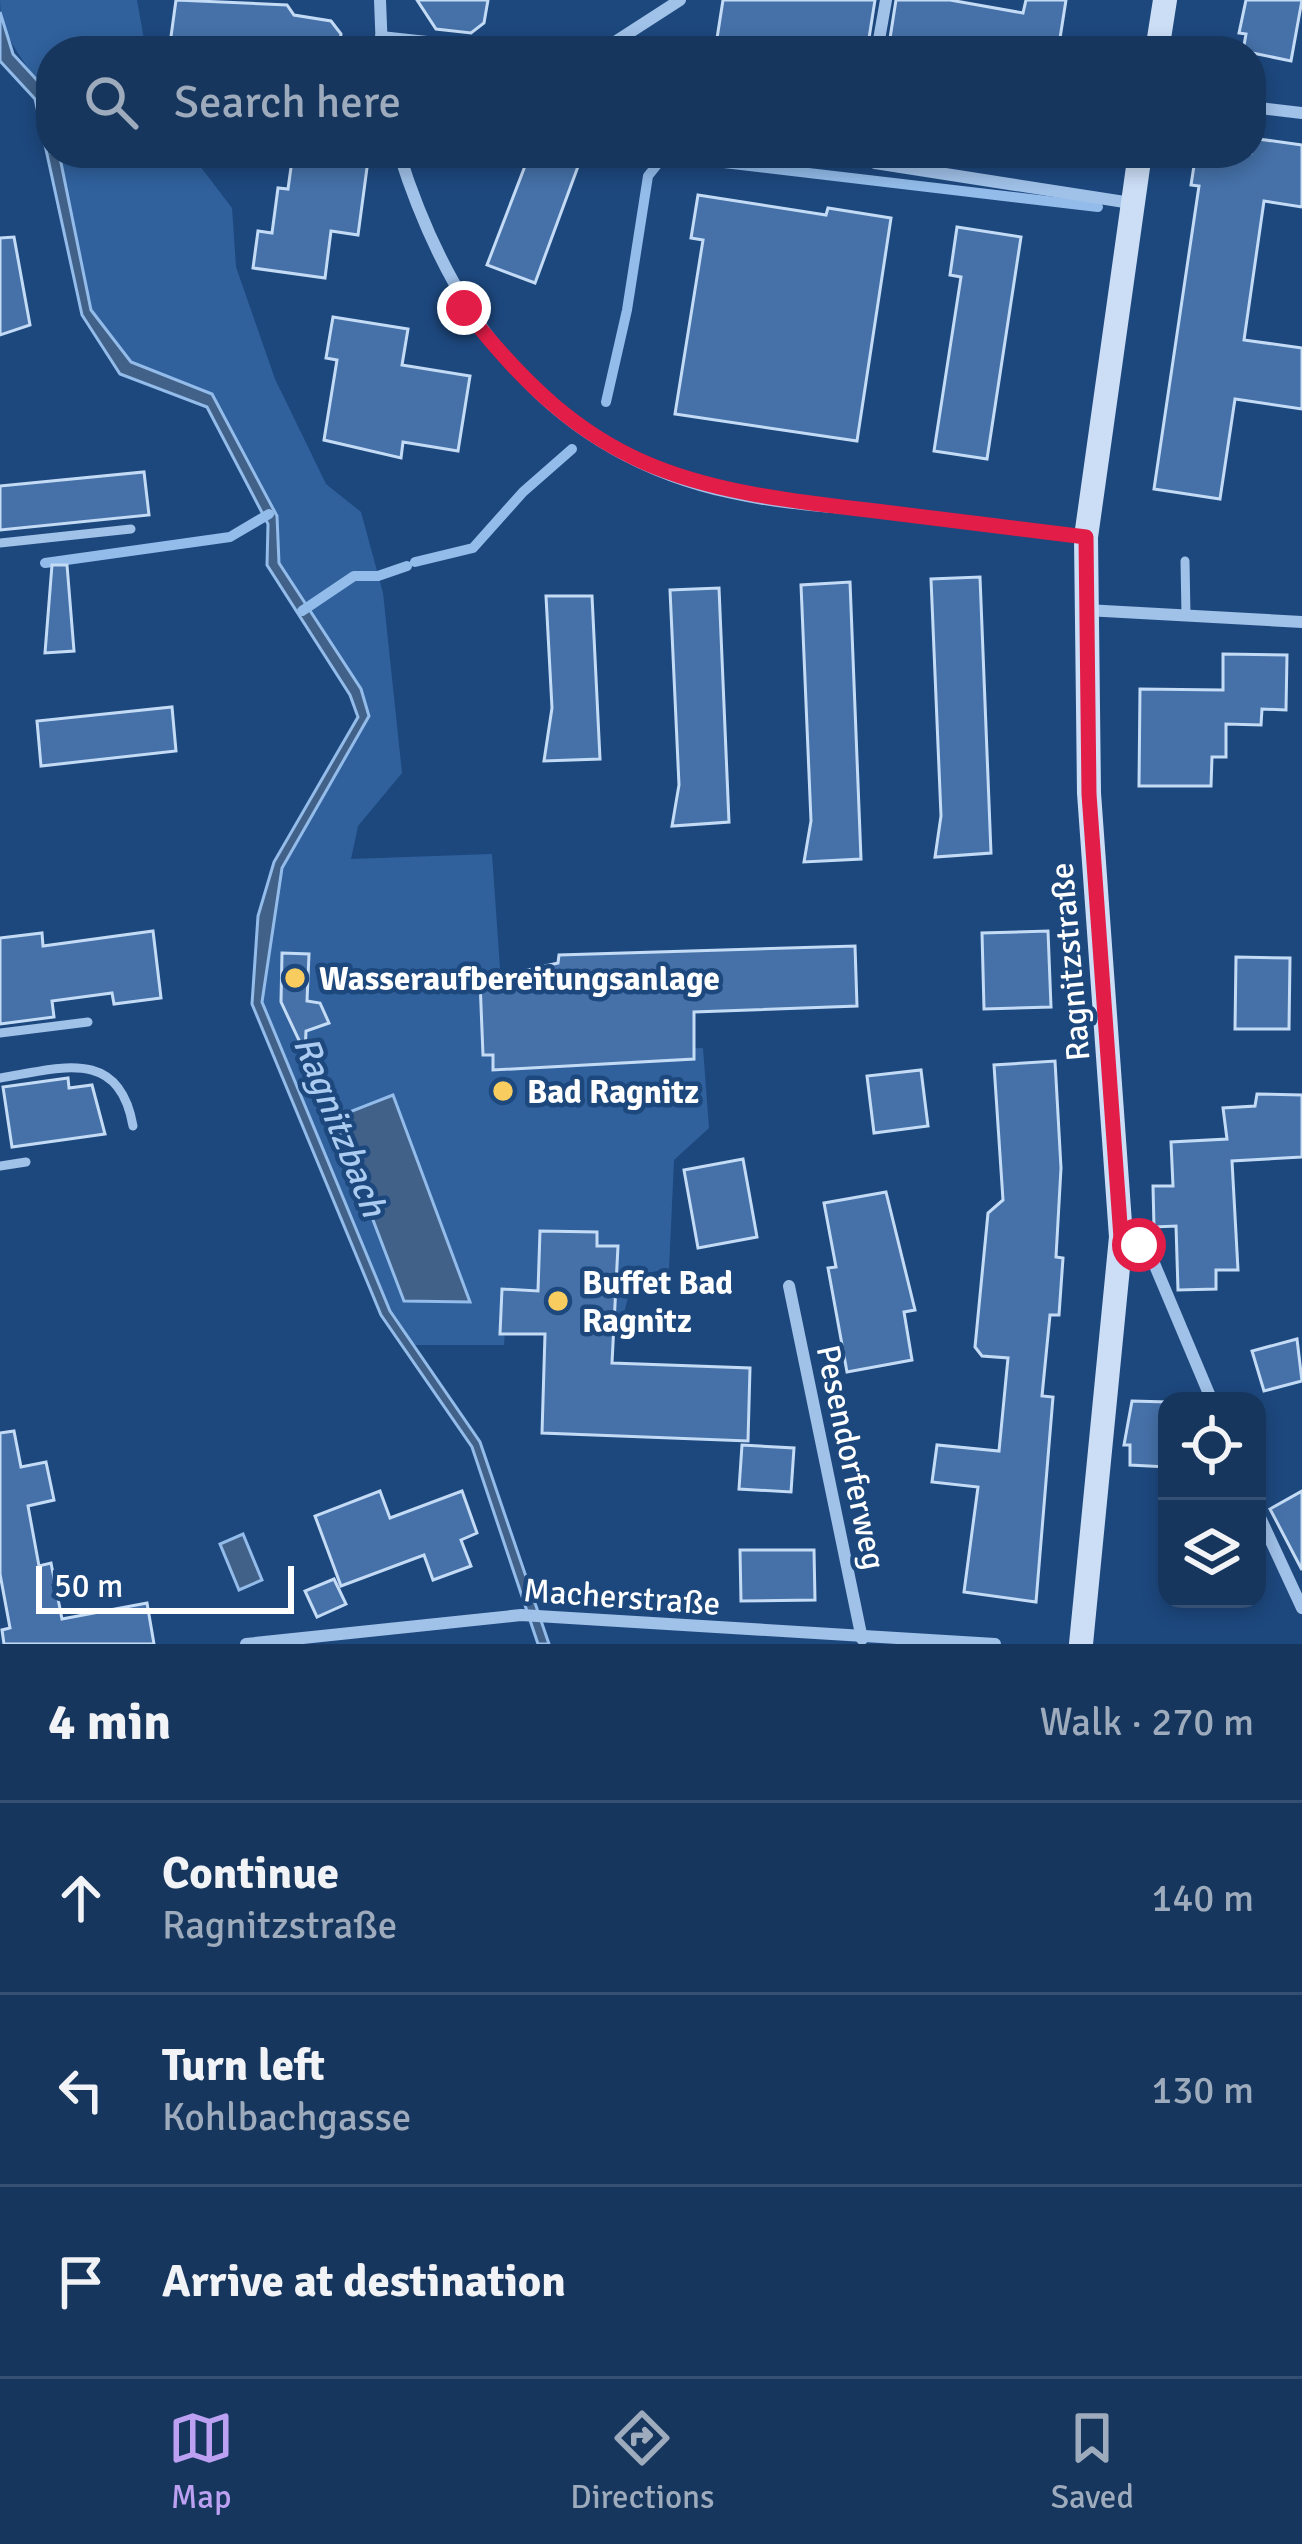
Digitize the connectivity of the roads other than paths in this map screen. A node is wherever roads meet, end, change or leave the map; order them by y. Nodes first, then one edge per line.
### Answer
1 (380, 0) edge
2 (680, 0) edge
3 (886, 0) edge
4 (1166, 0) edge
5 (381, 36) edge
6 (624, 36) edge
7 (880, 36) edge
8 (1160, 36) edge
9 (1266, 109) edge
10 (1302, 113) edge
11 (404, 168) edge
12 (907, 168) edge
13 (1137, 168) edge
14 (1131, 203) junction
15 (131, 529) dead end
16 (1086, 537) junction
17 (0, 543) edge
18 (1185, 562) dead end
19 (1084, 610) junction
20 (1186, 616) junction
21 (1302, 622) edge
22 (88, 1022) dead end
23 (0, 1033) edge
24 (0, 1078) edge
25 (133, 1126) dead end
26 (26, 1162) dead end
27 (0, 1166) edge
28 (1121, 1238) junction
29 (789, 1286) dead end
30 (1208, 1392) edge
31 (1266, 1530) edge
32 (1302, 1608) edge
33 (862, 1639) junction
34 (246, 1644) edge
35 (995, 1644) edge
36 (1081, 1644) edge

1 - 5 street
2 - 6 street
3 - 7 street
4 - 8 main road
9 - 10 street
11 - 16 street
12 - 14 street
13 - 14 main road, Ragnitzstraße
14 - 16 main road, Ragnitzstraße
15 - 17 lane
16 - 19 main road, Ragnitzstraße
18 - 20 lane
19 - 20 street
19 - 28 main road, Ragnitzstraße
20 - 21 street
22 - 23 lane
24 - 25 lane
26 - 27 lane
28 - 30 street
28 - 36 main road, Ragnitzstraße
29 - 33 street, Pesendorferweg
31 - 32 street
33 - 34 street, Macherstraße
33 - 35 street, Macherstraße

